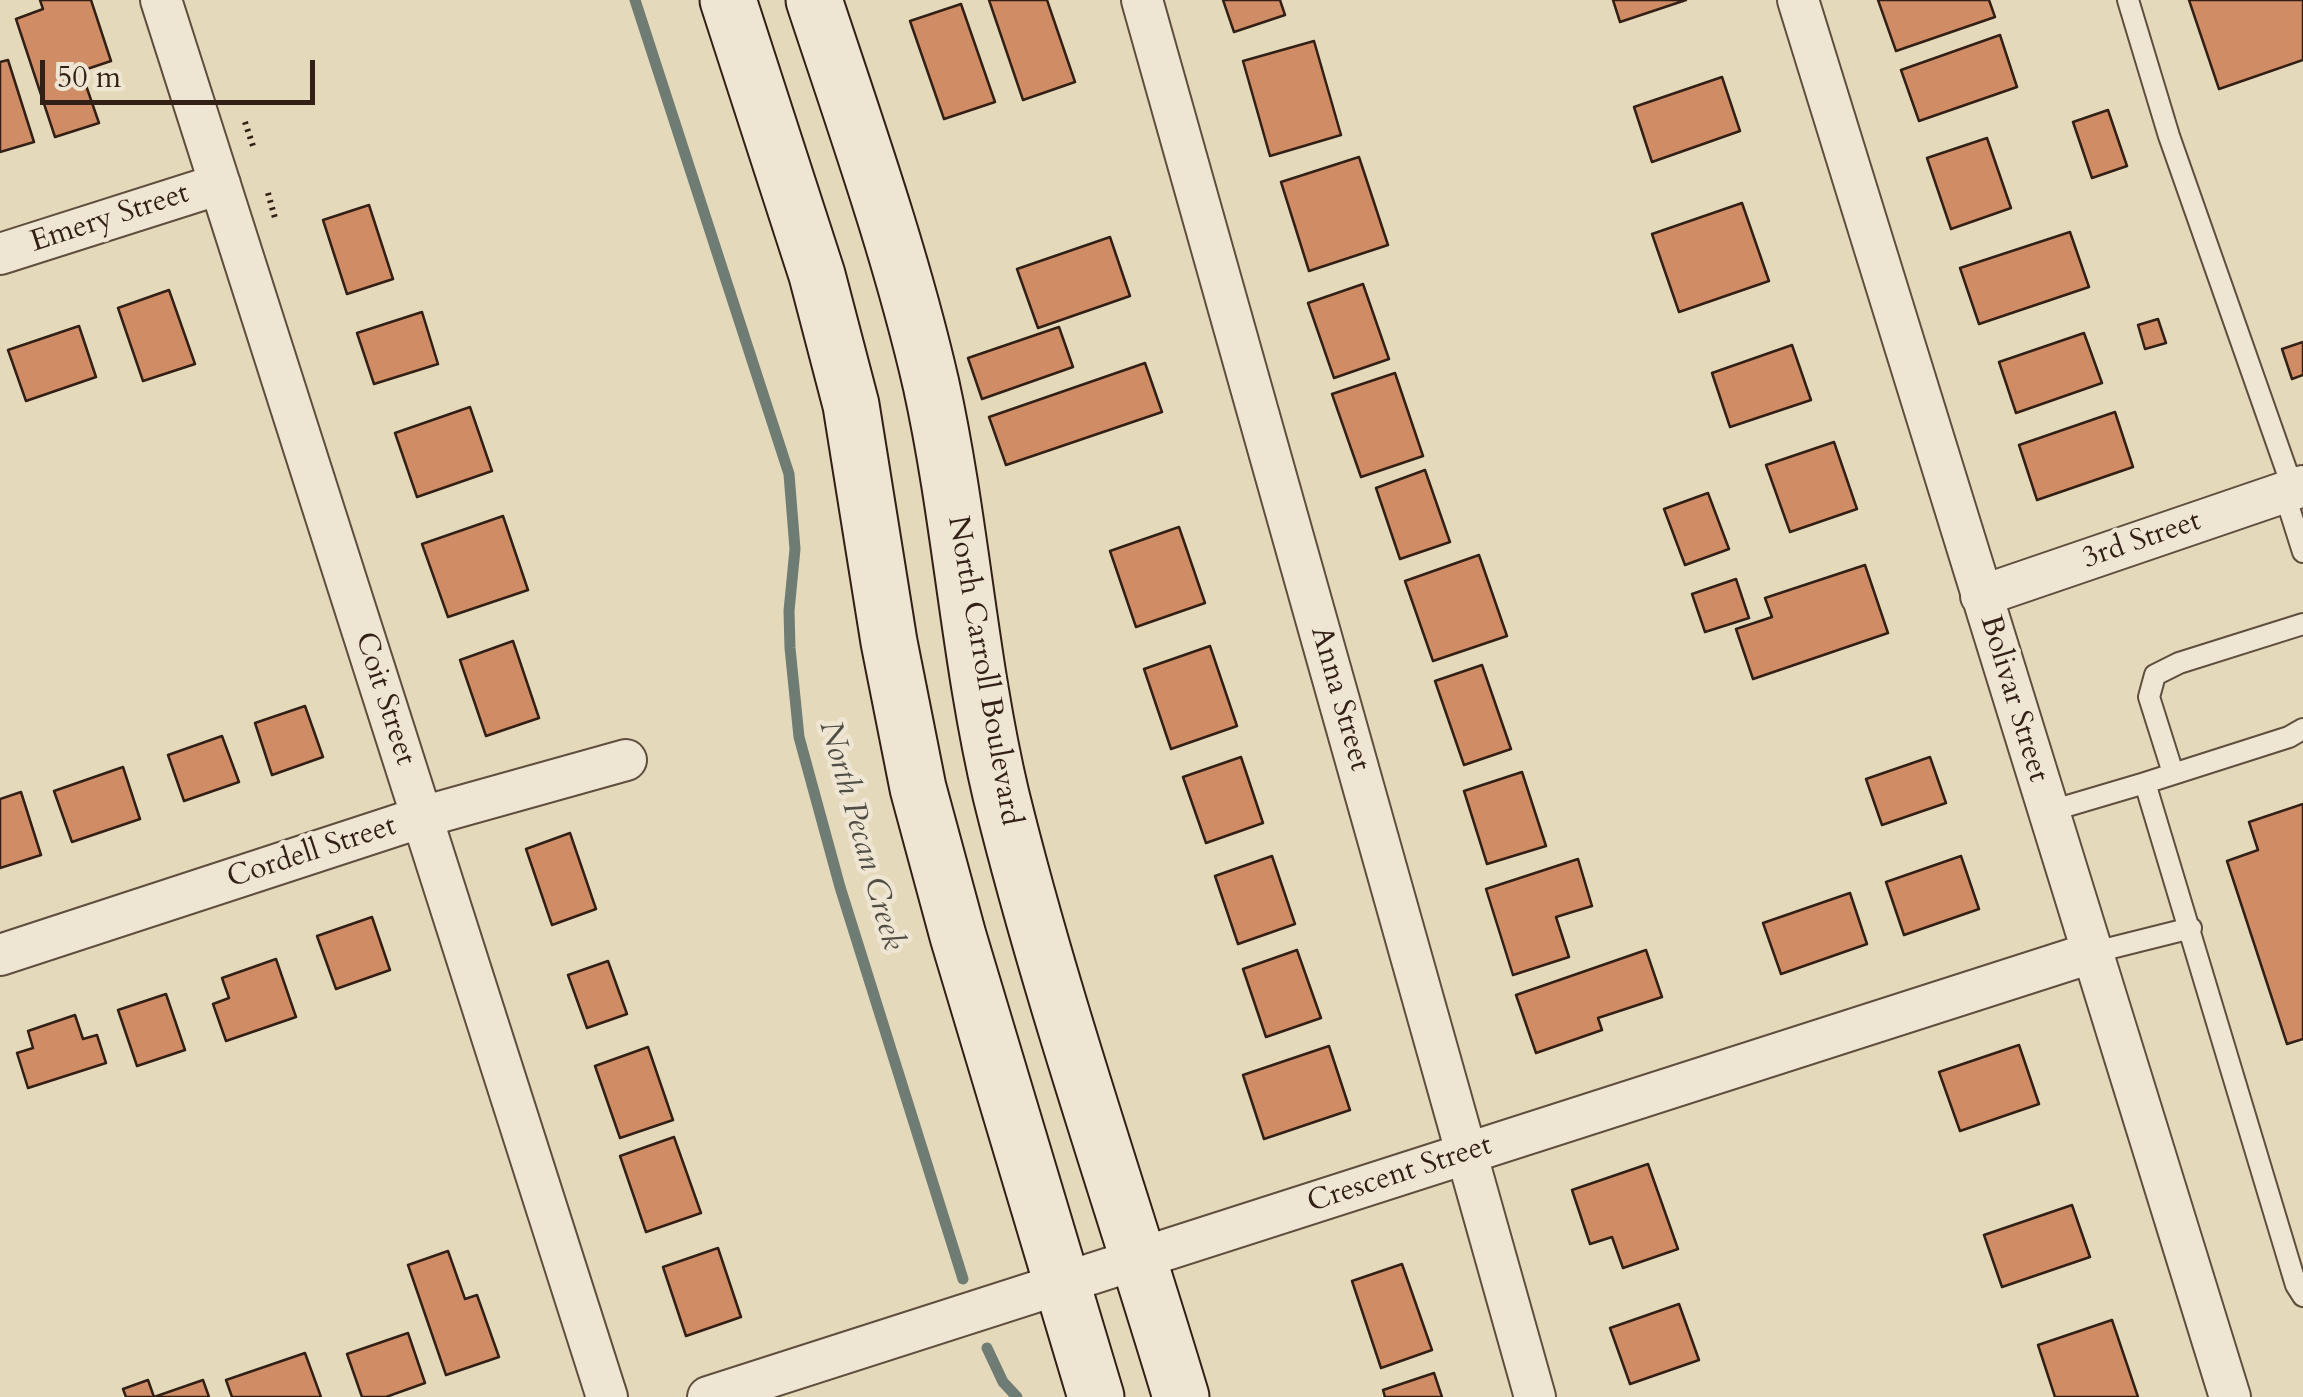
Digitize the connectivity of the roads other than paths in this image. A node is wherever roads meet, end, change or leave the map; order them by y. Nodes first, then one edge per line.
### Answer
1 (161, 0) edge
2 (728, 0) edge
3 (814, 0) edge
4 (1142, 0) edge
5 (1798, 0) edge
6 (2128, 0) edge
7 (220, 184) junction
8 (0, 254) edge
9 (2293, 489) edge
10 (2303, 552) edge
11 (1981, 596) junction
12 (2303, 624) edge
13 (2303, 729) edge
14 (626, 760) dead end
15 (2173, 774) junction
16 (2144, 782) junction
17 (2048, 812) junction
18 (422, 817) junction
19 (2191, 928) junction
20 (2091, 952) junction
21 (0, 955) edge
22 (1466, 1153) junction
23 (1140, 1258) junction
24 (1061, 1283) junction
25 (2303, 1296) edge
26 (607, 1397) edge
27 (708, 1397) edge
28 (1096, 1397) edge
29 (1181, 1397) edge
30 (1535, 1397) edge
31 (2230, 1397) edge

1 - 7 street, Coit Street
2 - 24 main road
3 - 23 main road, North Carroll Boulevard
4 - 22 street, Anna Street
5 - 11 street, Bolivar Street
6 - 9 lane
7 - 8 street, Emery Street
7 - 18 street, Coit Street
9 - 10 lane
9 - 11 street, 3rd Street
11 - 17 street, Bolivar Street
12 - 15 lane
13 - 15 lane
14 - 18 street, Cordell Street
15 - 16 lane
16 - 17 lane
16 - 19 lane
17 - 20 street, Bolivar Street
18 - 21 street, Cordell Street
18 - 26 street, Coit Street
19 - 20 lane
19 - 25 lane
20 - 22 street, Crescent Street
20 - 31 street, Bolivar Street
22 - 23 street, Crescent Street
22 - 30 street, Anna Street
23 - 24 street, Crescent Street
23 - 29 main road, North Carroll Boulevard
24 - 27 street, Crescent Street
24 - 28 main road

